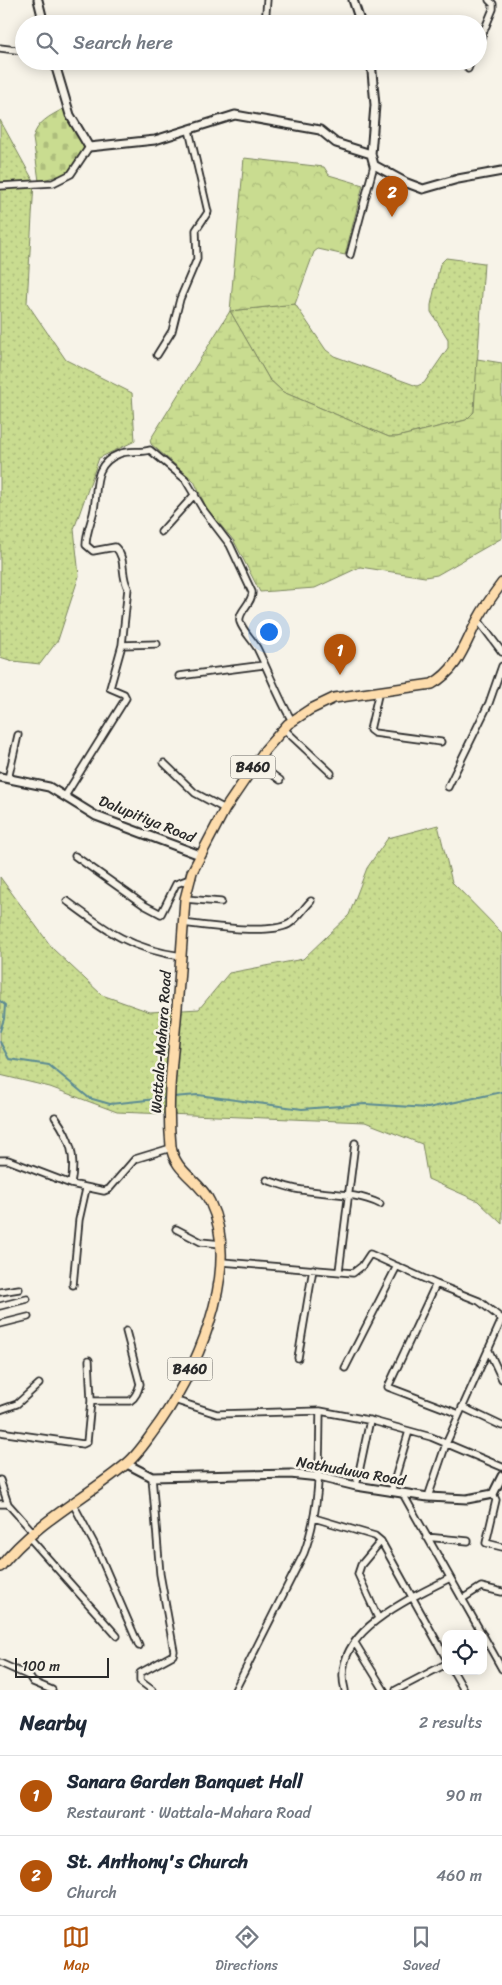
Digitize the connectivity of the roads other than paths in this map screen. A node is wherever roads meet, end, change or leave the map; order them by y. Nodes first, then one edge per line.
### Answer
1 (38, 0) edge
2 (267, 0) edge
3 (352, 0) edge
4 (489, 0) edge
5 (42, 15) edge
6 (266, 15) edge
7 (358, 15) edge
8 (487, 23) edge
9 (0, 48) edge
10 (15, 50) edge
11 (57, 70) edge
12 (372, 70) edge
13 (189, 130) junction
14 (89, 148) junction
15 (371, 154) junction
16 (374, 165) junction
17 (502, 171) edge
18 (0, 186) edge
19 (350, 255) dead end
20 (157, 355) dead end
21 (195, 494) junction
22 (161, 532) dead end
23 (502, 583) edge
24 (478, 620) junction
25 (157, 644) dead end
26 (122, 645) junction
27 (502, 652) edge
28 (264, 665) junction
29 (502, 666) edge
30 (179, 676) dead end
31 (378, 691) junction
32 (292, 721) junction
33 (284, 728) junction
34 (18, 735) dead end
35 (441, 742) dead end
36 (164, 763) dead end
37 (257, 763) junction
38 (331, 773) dead end
39 (4, 778) edge
40 (280, 780) dead end
41 (448, 787) dead end
42 (65, 796) junction
43 (225, 809) junction
44 (200, 854) junction
45 (75, 856) dead end
46 (192, 878) junction
47 (185, 899) junction
48 (67, 900) dead end
49 (311, 901) dead end
50 (221, 902) dead end
51 (184, 923) junction
52 (181, 956) junction
53 (55, 1117) dead end
54 (355, 1143) dead end
55 (171, 1148) junction
56 (0, 1160) edge
57 (267, 1180) dead end
58 (71, 1184) junction
59 (86, 1188) junction
60 (348, 1194) junction
61 (380, 1204) dead end
62 (176, 1229) dead end
63 (221, 1244) junction
64 (222, 1262) junction
65 (397, 1266) junction
66 (313, 1269) junction
67 (339, 1271) junction
68 (436, 1284) junction
69 (73, 1285) dead end
70 (18, 1289) dead end
71 (0, 1292) edge
72 (27, 1298) dead end
73 (0, 1306) edge
74 (28, 1317) dead end
75 (502, 1319) edge
76 (0, 1324) edge
77 (126, 1331) dead end
78 (488, 1349) junction
79 (298, 1358) dead end
80 (89, 1360) dead end
81 (345, 1368) dead end
82 (502, 1379) edge
83 (40, 1384) dead end
84 (174, 1400) junction
85 (91, 1401) junction
86 (462, 1407) junction
87 (0, 1410) edge
88 (320, 1411) junction
89 (459, 1414) junction
90 (370, 1420) junction
91 (502, 1426) edge
92 (409, 1431) junction
93 (0, 1432) edge
94 (446, 1444) junction
95 (127, 1464) junction
96 (502, 1467) edge
97 (502, 1476) edge
98 (152, 1477) junction
99 (319, 1477) junction
100 (0, 1480) edge
101 (356, 1486) junction
102 (391, 1492) junction
103 (403, 1494) junction
104 (493, 1494) junction
105 (428, 1497) junction
106 (72, 1502) junction
107 (0, 1504) edge
108 (8, 1504) junction
109 (314, 1518) junction
110 (30, 1534) junction
111 (426, 1536) junction
112 (381, 1541) junction
113 (468, 1541) dead end
114 (502, 1547) edge
115 (0, 1567) edge
116 (450, 1578) junction
117 (502, 1592) edge
118 (412, 1598) junction
119 (462, 1599) junction
120 (378, 1618) junction
121 (481, 1630) edge
122 (118, 1636) dead end
123 (355, 1642) junction
124 (487, 1645) edge
125 (139, 1646) dead end
126 (442, 1651) edge
127 (0, 1663) edge
128 (442, 1666) edge
129 (502, 1669) edge
130 (456, 1675) edge
131 (52, 1690) edge
132 (152, 1690) edge
133 (235, 1690) edge
134 (345, 1690) edge
135 (384, 1690) edge
136 (396, 1690) edge
137 (464, 1690) edge

1 - 5 street
2 - 6 street
3 - 7 street
4 - 8 street
9 - 10 street
11 - 14 street
12 - 15 street
13 - 14 street
13 - 15 street
13 - 20 street
14 - 18 street
15 - 16 street
16 - 17 street
16 - 19 street
21 - 22 street
21 - 26 street
21 - 28 street
23 - 24 main road, Wattala-Mahara Road / B460
24 - 27 street
24 - 31 main road, Wattala-Mahara Road / B460
25 - 26 street
26 - 42 street
28 - 30 street
28 - 32 street
29 - 41 street
31 - 32 main road, Wattala-Mahara Road / B460
31 - 35 street
32 - 33 main road, Wattala-Mahara Road / B460
33 - 37 main road, Wattala-Mahara Road / B460
33 - 38 street
34 - 39 street
36 - 43 street
37 - 40 street
37 - 43 main road, Wattala-Mahara Road / B460
39 - 42 street, Dalupitiya Road
42 - 44 street, Dalupitiya Road
43 - 44 main road, Wattala-Mahara Road / B460
44 - 46 main road, Wattala-Mahara Road / B460
45 - 46 street
46 - 47 main road, Wattala-Mahara Road / B460
47 - 50 street
47 - 51 main road, Wattala-Mahara Road / B460
48 - 52 street
49 - 51 street
51 - 52 main road, Wattala-Mahara Road / B460
52 - 55 main road, Wattala-Mahara Road / B460
53 - 58 street
54 - 60 street
55 - 59 street
55 - 63 main road, Wattala-Mahara Road / B460
56 - 58 street
57 - 60 street
58 - 59 street
59 - 69 street
60 - 61 street
60 - 67 street
62 - 63 street
63 - 64 main road, Wattala-Mahara Road / B460
64 - 66 street
64 - 84 main road, Wattala-Mahara Road / B460
65 - 67 street
65 - 68 street
65 - 81 street
66 - 67 street
66 - 79 street
68 - 75 street
68 - 89 street
70 - 71 street
72 - 73 street
74 - 76 street
75 - 78 street
77 - 85 street
78 - 82 street
78 - 86 street
80 - 85 street
83 - 87 street
84 - 88 street
84 - 95 main road, Wattala-Mahara Road / B460
85 - 93 street
86 - 89 street
86 - 91 street
88 - 90 street
88 - 99 street
89 - 94 street
90 - 92 street
90 - 101 street
92 - 94 street
92 - 102 street
94 - 96 street
94 - 105 street
95 - 98 street, Nathuduwa Road
95 - 106 main road, Wattala-Mahara Road / B460
97 - 104 street
98 - 99 street, Nathuduwa Road
98 - 132 street
99 - 101 street, Nathuduwa Road
99 - 109 street
100 - 108 street
101 - 102 street, Nathuduwa Road
102 - 103 street, Nathuduwa Road
103 - 105 street, Nathuduwa Road
103 - 111 street
104 - 105 street, Nathuduwa Road
104 - 114 street
106 - 110 main road, Wattala-Mahara Road / B460
106 - 125 street
107 - 108 street
108 - 110 street
109 - 112 street
109 - 133 street
110 - 115 main road, Wattala-Mahara Road / B460
110 - 122 street
111 - 113 street
111 - 116 street
112 - 118 street
112 - 120 street
116 - 118 street
116 - 119 street
117 - 119 street
118 - 120 street
118 - 126 street
119 - 121 street
120 - 123 street
123 - 134 street
123 - 135 street
124 - 129 street
127 - 131 street
128 - 136 street
130 - 137 street

